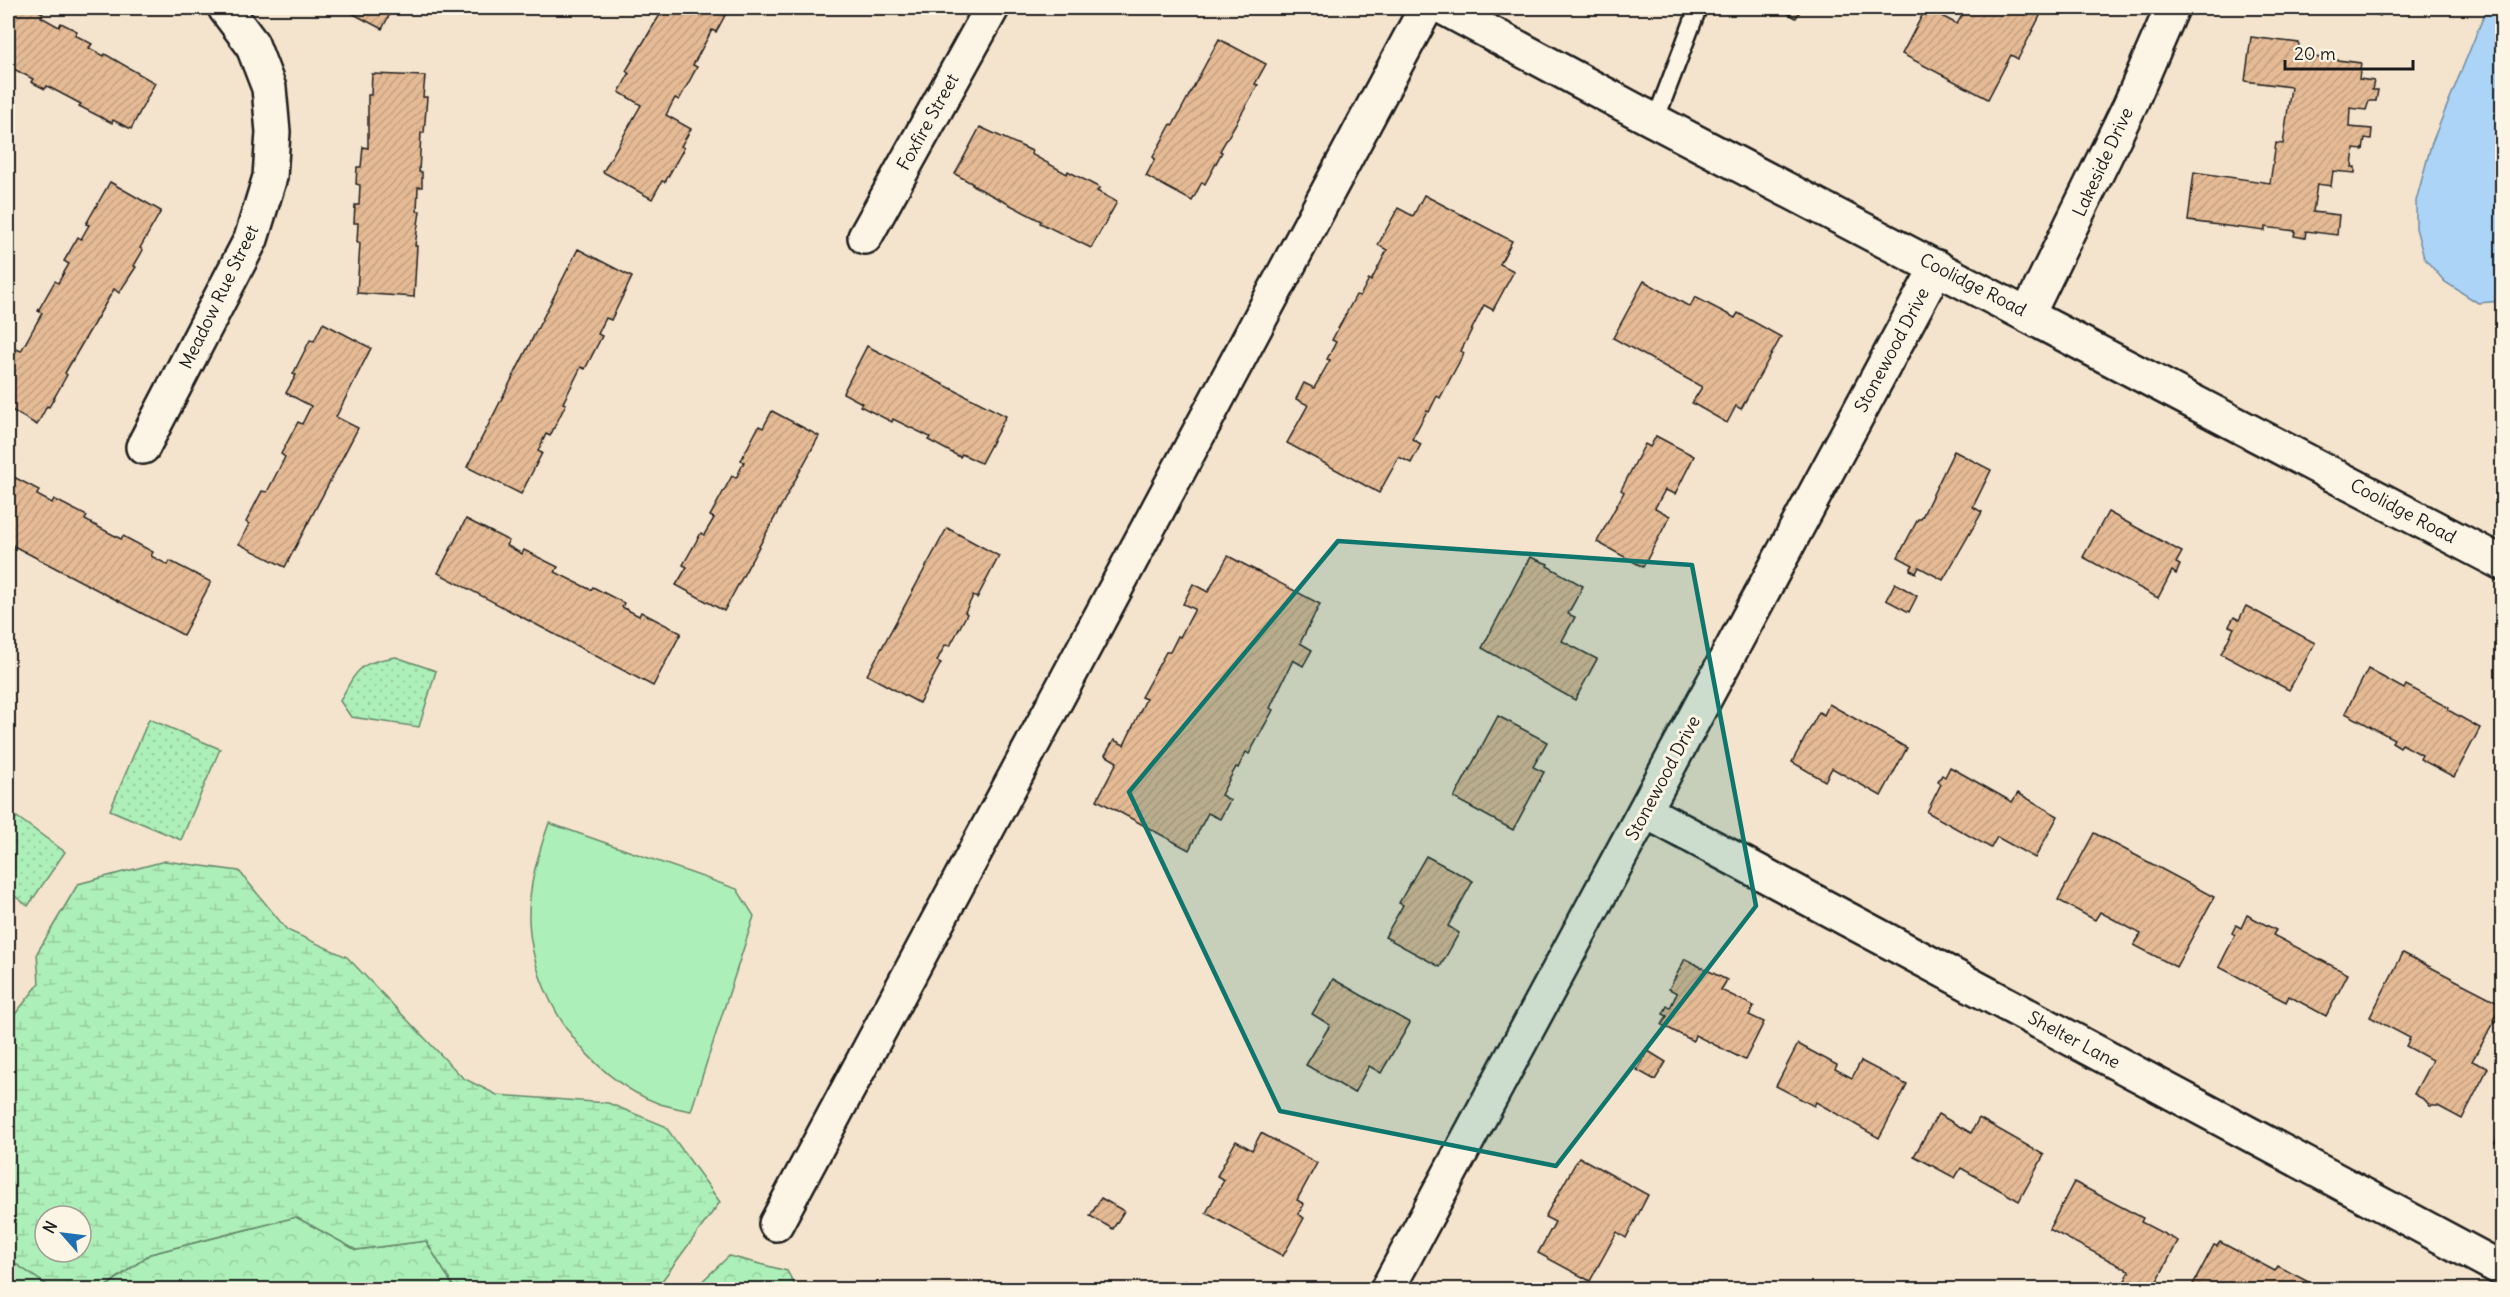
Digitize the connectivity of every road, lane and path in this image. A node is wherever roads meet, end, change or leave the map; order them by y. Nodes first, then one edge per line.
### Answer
1 (225, 8) edge
2 (992, 8) edge
3 (1426, 8) edge
4 (1444, 8) edge
5 (1698, 8) edge
6 (2172, 8) edge
7 (1655, 121) junction
8 (865, 237) dead end
9 (1937, 267) junction
10 (2028, 314) junction
11 (143, 447) dead end
12 (2502, 563) edge
13 (1645, 811) junction
14 (776, 1224) dead end
15 (2502, 1269) edge
16 (1387, 1290) edge

1 - 11 street, Meadow Rue Street
2 - 8 street, Foxfire Street
3 - 14 street
4 - 7 street, Coolidge Road
5 - 7 lane
6 - 10 street, Lakeside Drive
7 - 9 street, Coolidge Road
9 - 10 street, Coolidge Road
9 - 13 street, Stonewood Drive
10 - 12 street, Coolidge Road
13 - 15 street, Shelter Lane
13 - 16 street, Stonewood Drive

